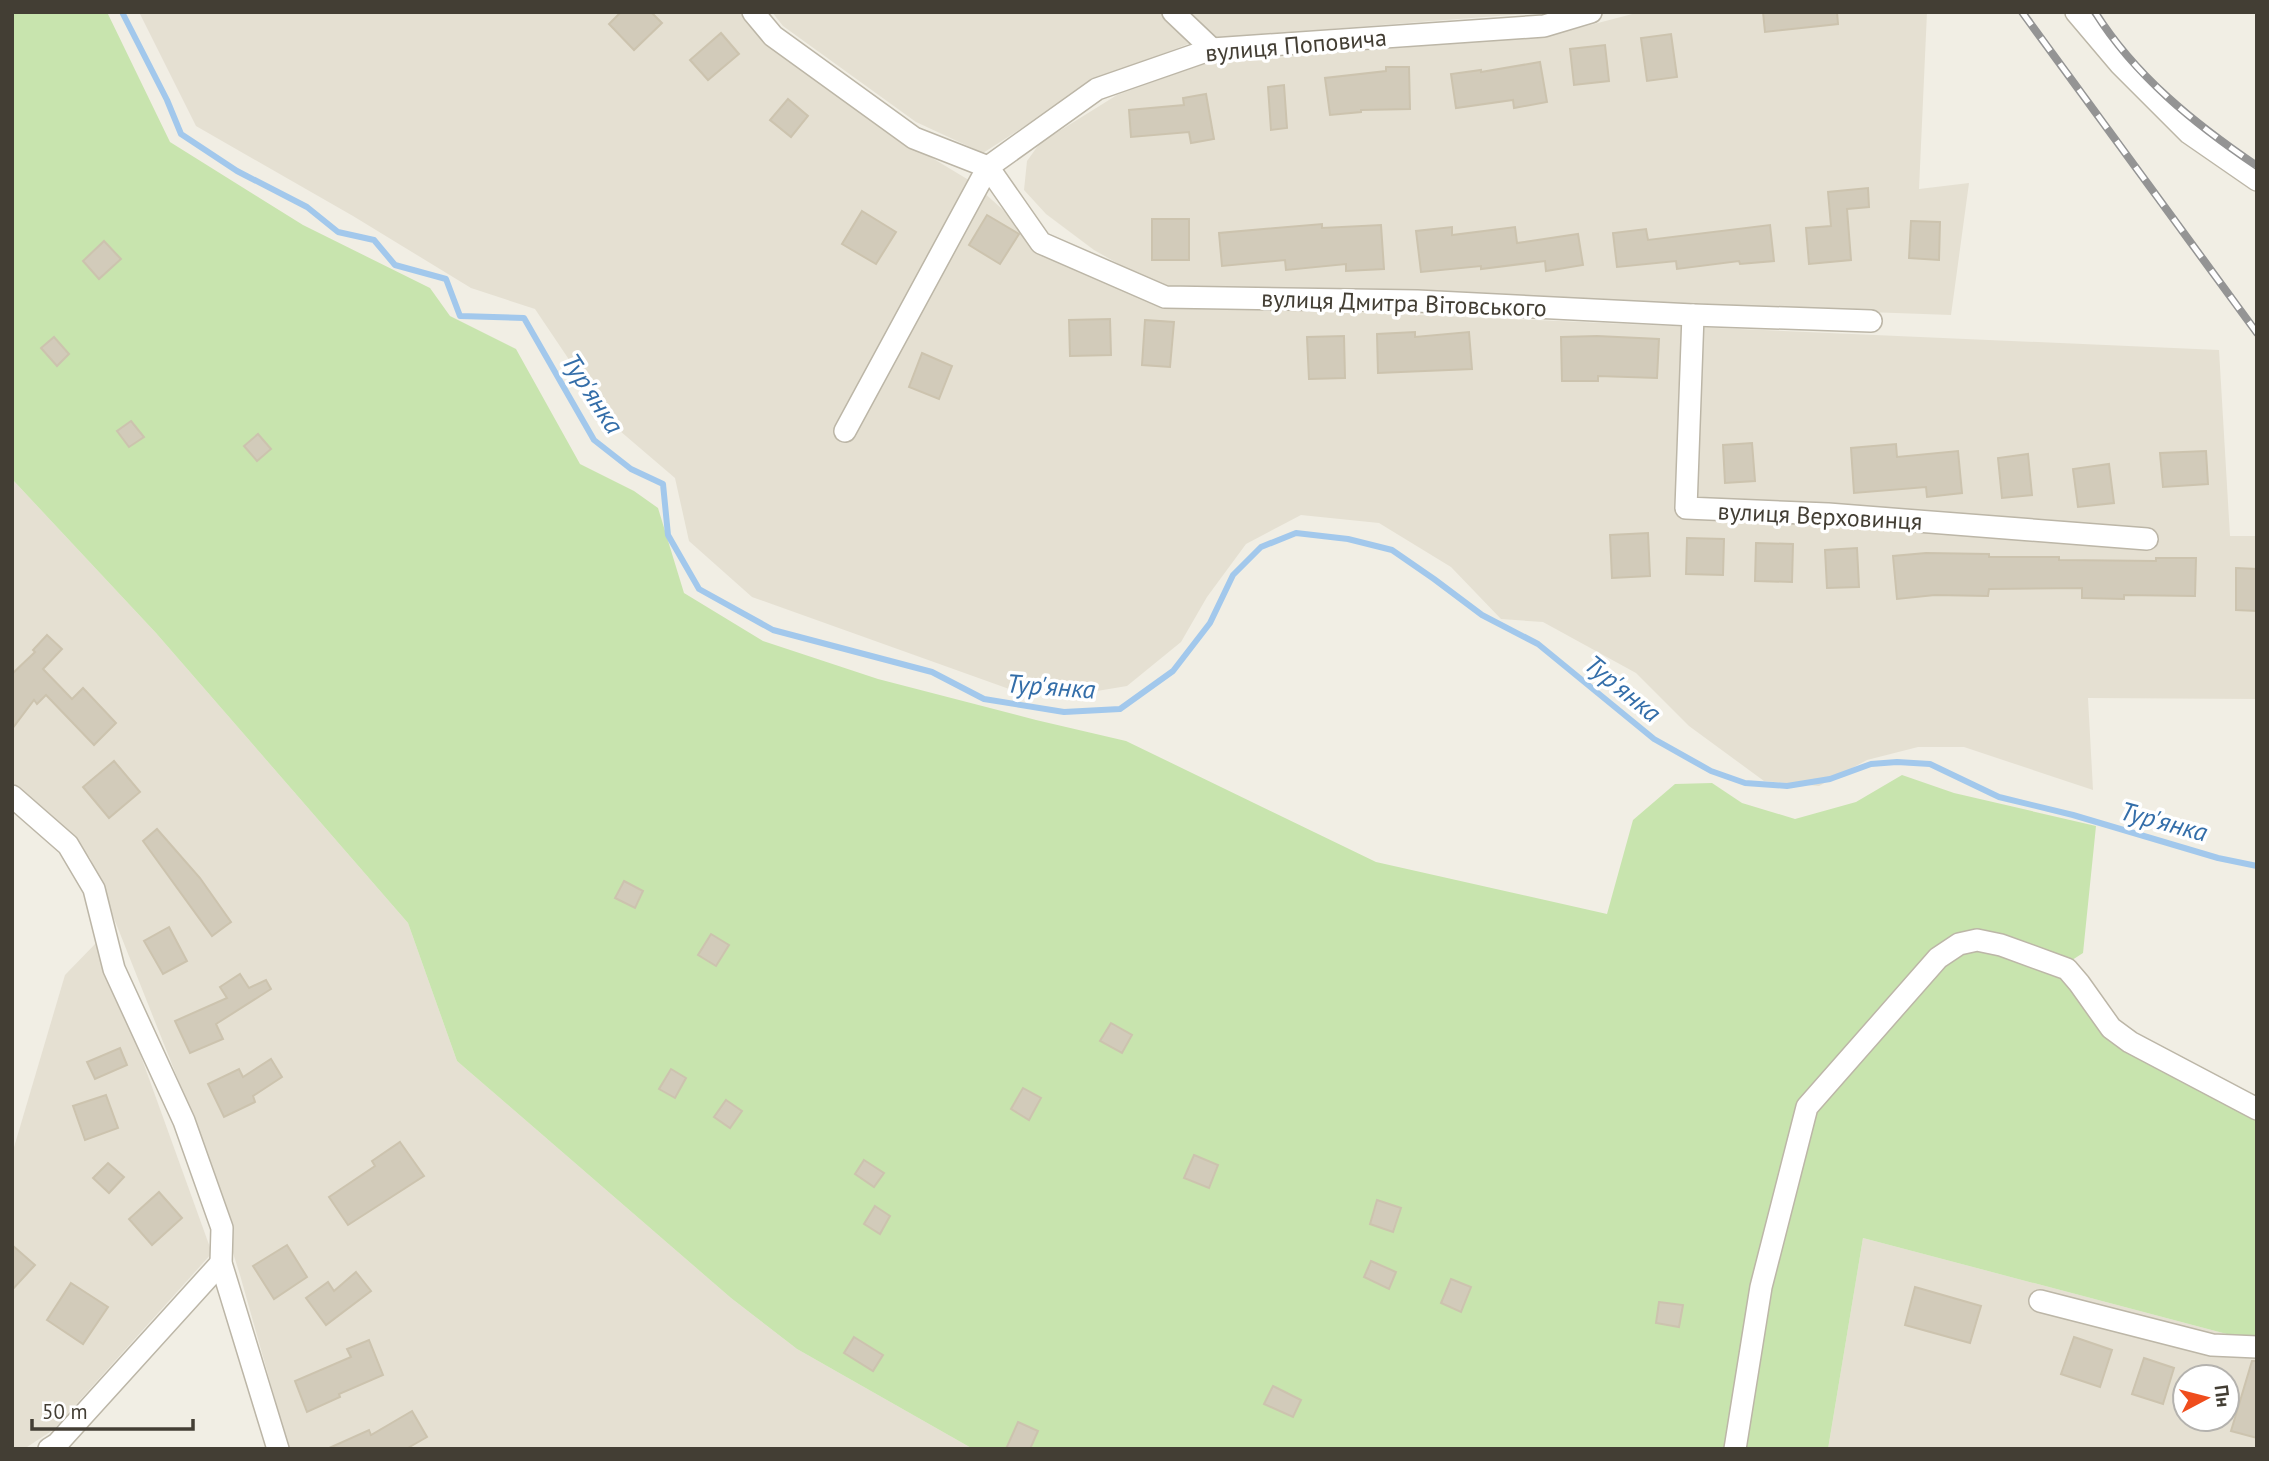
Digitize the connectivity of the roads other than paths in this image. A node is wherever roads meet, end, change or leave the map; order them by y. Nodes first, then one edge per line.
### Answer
1 (753, 12) edge
2 (1173, 12) edge
3 (1591, 12) edge
4 (2076, 12) edge
5 (1212, 49) junction
6 (988, 167) junction
7 (2257, 180) edge
8 (1693, 315) junction
9 (1871, 321) dead end
10 (845, 431) dead end
11 (2147, 540) dead end
12 (12, 796) edge
13 (2257, 1109) edge
14 (221, 1263) junction
15 (2040, 1301) dead end
16 (2257, 1347) edge
17 (49, 1449) edge
18 (278, 1449) edge
19 (1735, 1449) edge

1 - 6 street
2 - 5 street
3 - 5 street, вулиця Поповича
4 - 7 street
5 - 6 street, вулиця Поповича
6 - 8 street, вулиця Дмитра Вітовського
6 - 10 street, вулиця Поповича
8 - 9 street, вулиця Дмитра Вітовського
8 - 11 street, вулиця Верховинця
12 - 14 street
13 - 19 street
14 - 17 street
14 - 18 street
15 - 16 street

